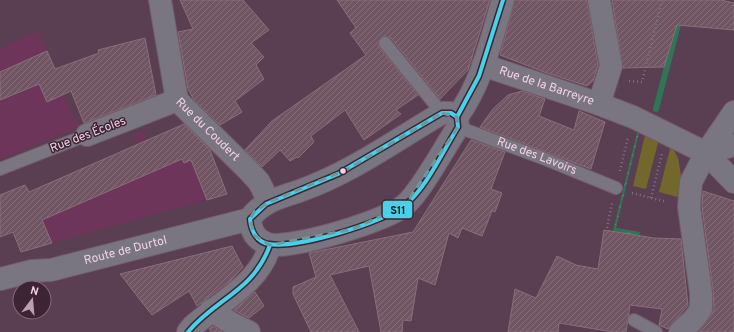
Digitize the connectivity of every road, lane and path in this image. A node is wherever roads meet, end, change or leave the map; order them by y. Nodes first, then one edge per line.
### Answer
1 (160, 0) edge
2 (503, 0) edge
3 (599, 0) edge
4 (662, 0) edge
5 (385, 43) dead end
6 (483, 65) junction
7 (607, 80) junction
8 (177, 100) junction
9 (599, 104) junction
10 (734, 112) edge
11 (452, 119) junction
12 (668, 134) junction
13 (87, 135) joint
14 (734, 145) edge
15 (706, 153) junction
16 (0, 170) edge
17 (734, 182) edge
18 (616, 188) dead end
19 (631, 193) dead end
20 (651, 198) junction
21 (269, 202) junction
22 (689, 207) junction
23 (250, 219) junction
24 (270, 245) junction
25 (0, 279) edge
26 (211, 310) junction
27 (634, 320) dead end
28 (188, 332) edge
29 (249, 332) edge
30 (656, 332) edge
31 (680, 332) edge

1 - 8 street, Rue du Coudert
2 - 6 street
3 - 7 street, Rue de la Barreyre
4 - 7 path
5 - 11 lane
6 - 9 street, Rue de la Barreyre
6 - 11 street
7 - 9 street, Rue de la Barreyre
8 - 13 street, Rue des Écoles
8 - 21 street, Rue du Coudert
9 - 12 street
10 - 15 street
11 - 18 lane, Rue des Lavoirs
11 - 21 street
11 - 24 street
12 - 15 street
12 - 20 path
13 - 16 lane, Rue des Écoles
14 - 15 street
15 - 17 street
15 - 22 street
19 - 20 path
20 - 22 path
21 - 23 street
22 - 31 street
23 - 24 street
23 - 25 street, Route de Durtol
24 - 26 street
26 - 28 street
26 - 29 street
27 - 30 lane

